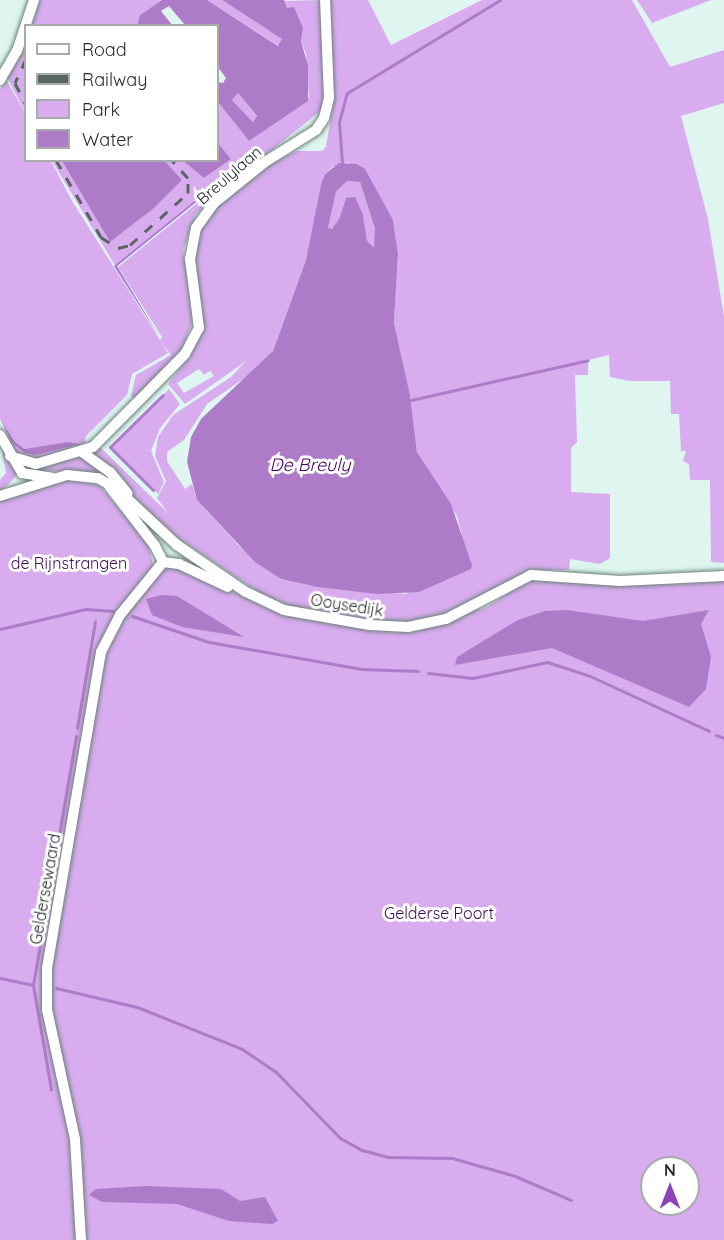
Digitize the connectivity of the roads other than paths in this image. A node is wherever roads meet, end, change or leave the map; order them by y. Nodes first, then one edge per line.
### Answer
1 (34, 0) edge
2 (325, 0) edge
3 (26, 24) edge
4 (24, 30) edge
5 (0, 80) edge
6 (0, 435) edge
7 (81, 452) junction
8 (10, 456) junction
9 (22, 473) junction
10 (56, 478) junction
11 (107, 483) junction
12 (2, 496) edge
13 (130, 500) junction
14 (163, 562) junction
15 (724, 576) edge
16 (246, 592) junction
17 (81, 1240) edge

1 - 3 street
2 - 7 street, Breulylaan
4 - 5 street
6 - 8 street
7 - 8 street, Breulylaan
7 - 13 street
8 - 9 street
9 - 10 street
9 - 12 street
10 - 11 street, Ooysedijk
10 - 12 street, Ooysedijk
11 - 13 street, Ooysedijk
11 - 14 street
13 - 16 street, Ooysedijk
14 - 16 street
14 - 17 street, Geldersewaard
15 - 16 street, Ooysedijk

